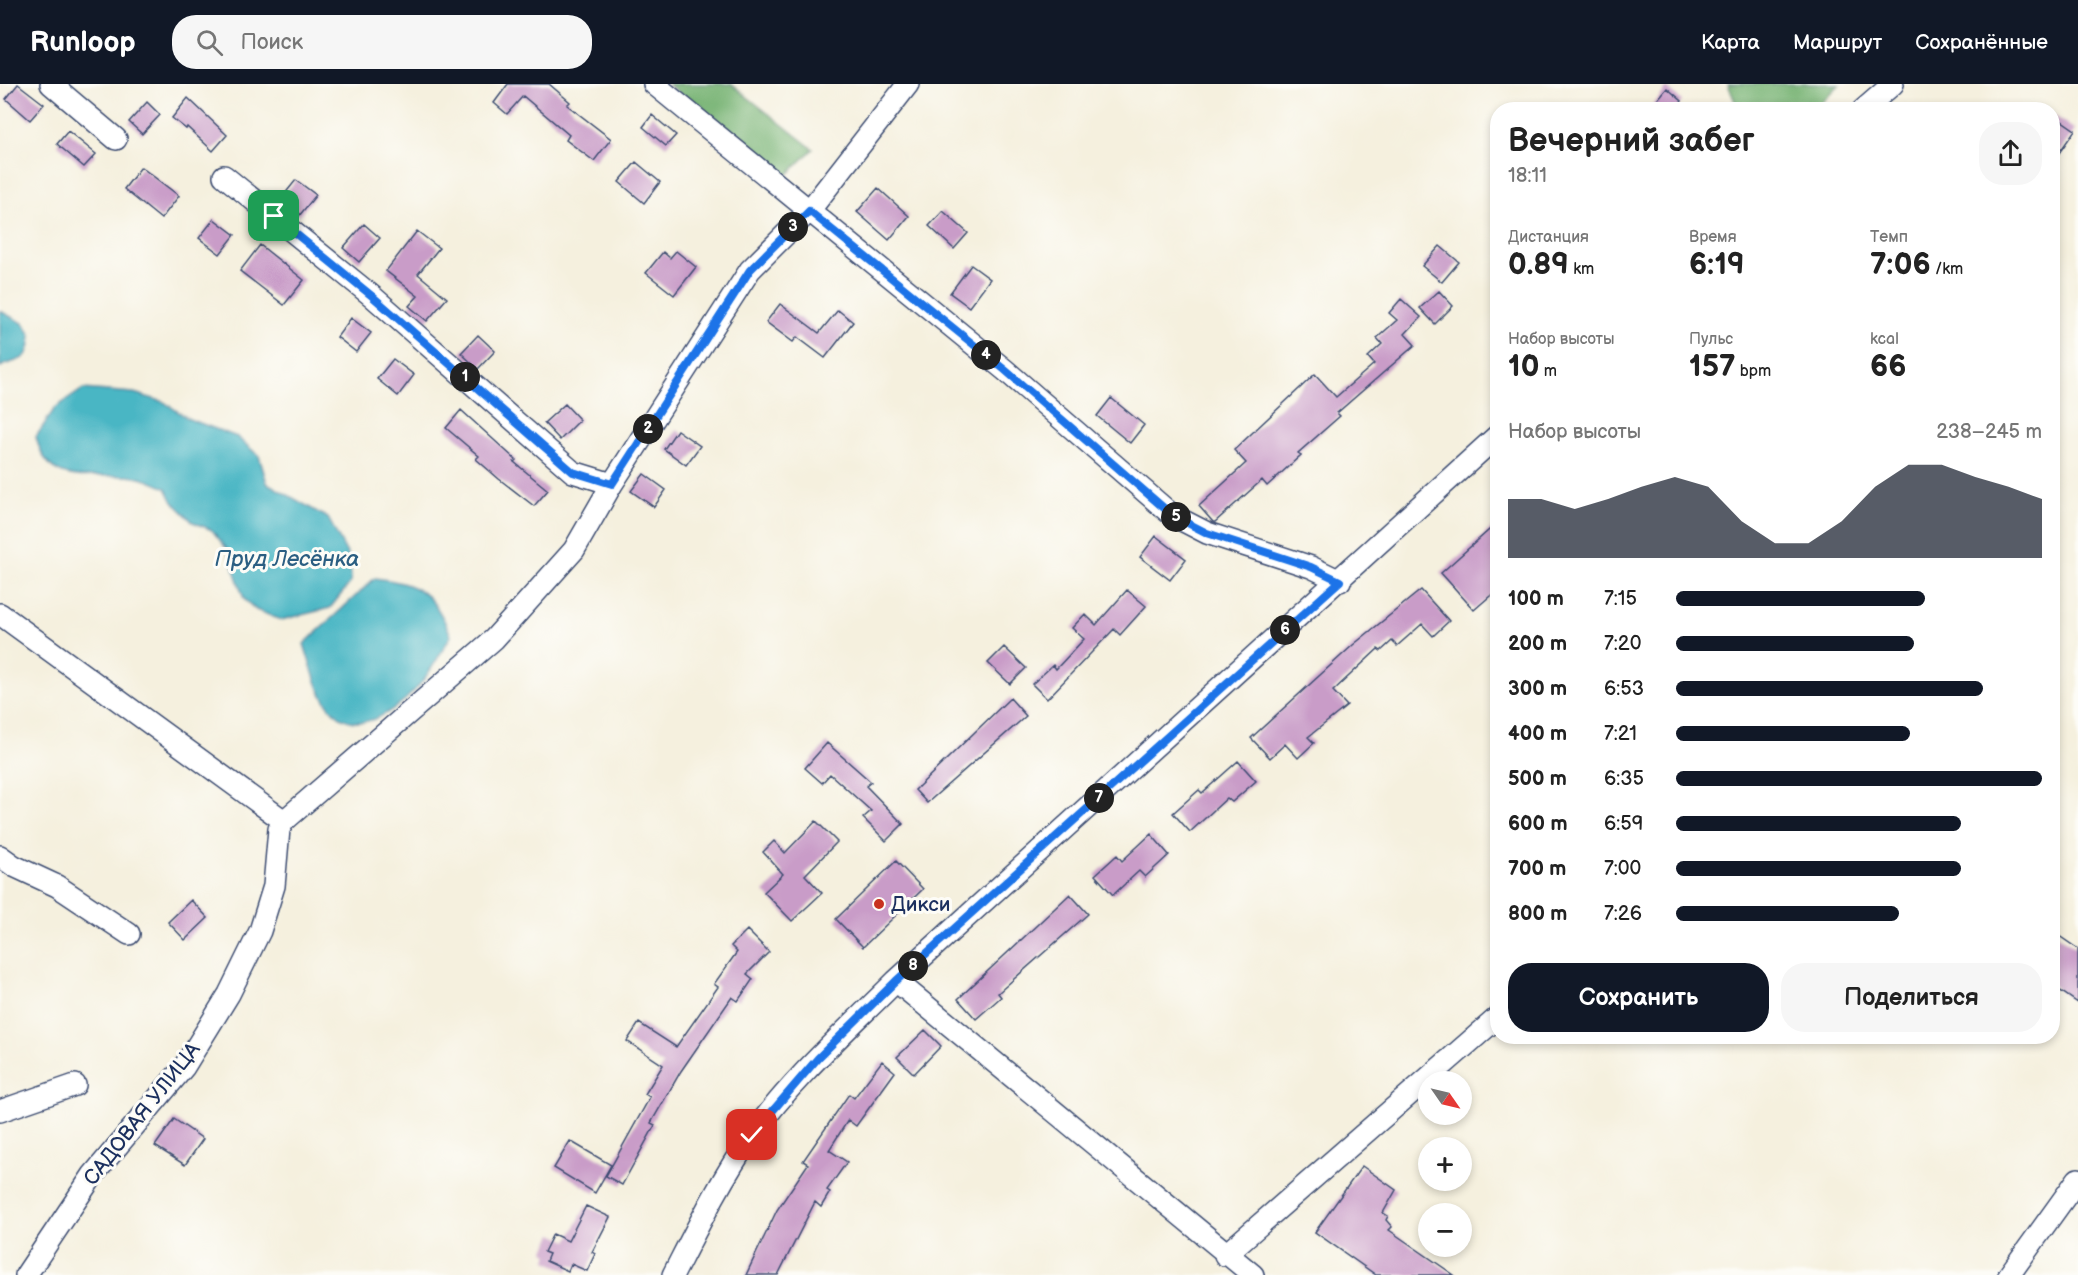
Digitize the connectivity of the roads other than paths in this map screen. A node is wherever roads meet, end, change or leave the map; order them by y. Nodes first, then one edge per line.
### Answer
1 (51, 84) edge
2 (654, 84) edge
3 (908, 84) edge
4 (1893, 84) edge
5 (1872, 102) edge
6 (116, 139) dead end
7 (225, 176) dead end
8 (809, 211) junction
9 (1490, 442) edge
10 (612, 484) junction
11 (1340, 581) junction
12 (0, 614) edge
13 (284, 821) junction
14 (0, 856) edge
15 (129, 934) dead end
16 (896, 981) junction
17 (1490, 1024) edge
18 (75, 1084) dead end
19 (0, 1111) edge
20 (2078, 1179) edge
21 (1225, 1255) junction
22 (26, 1275) edge
23 (673, 1275) edge
24 (1253, 1275) edge
25 (2009, 1275) edge

1 - 6 street
2 - 8 street
3 - 8 street
4 - 5 street
7 - 10 street
8 - 10 street
8 - 11 street
9 - 11 street
10 - 13 street
11 - 16 street
12 - 13 street
13 - 22 street, САДОВАЯ УЛИЦА
14 - 15 street
16 - 21 street
16 - 23 street
17 - 21 street
18 - 19 street
20 - 25 street
21 - 24 street

